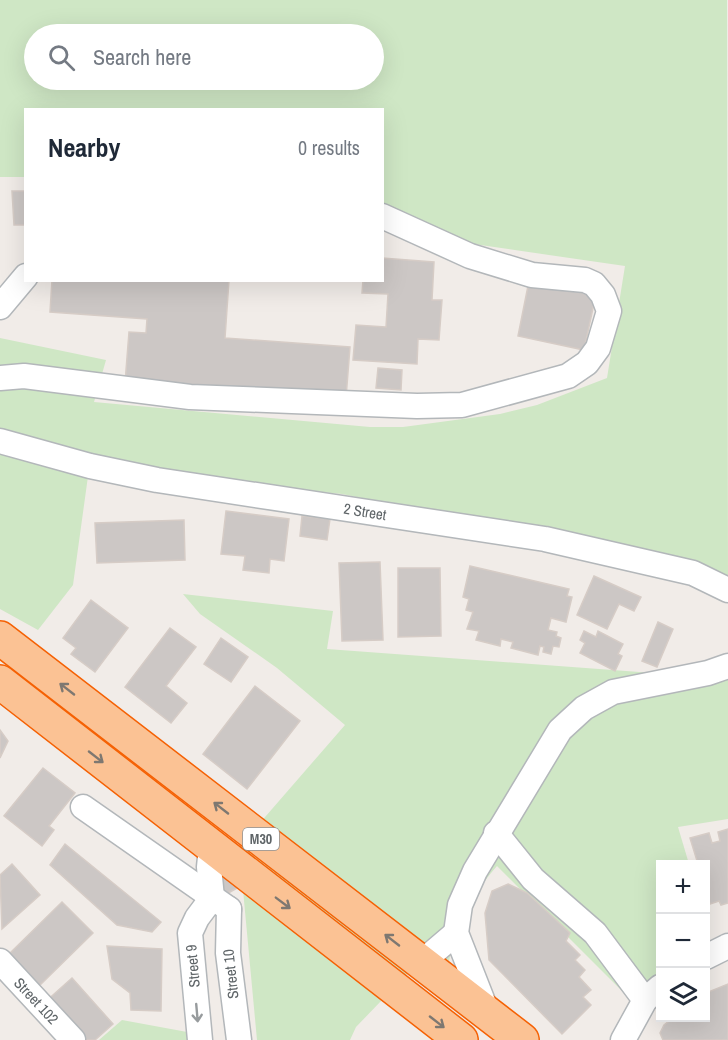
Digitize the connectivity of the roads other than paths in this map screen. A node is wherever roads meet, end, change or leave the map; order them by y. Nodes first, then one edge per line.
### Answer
1 (384, 217) edge
2 (24, 278) edge
3 (0, 307) edge
4 (0, 378) edge
5 (0, 441) edge
6 (728, 590) edge
7 (0, 638) edge
8 (728, 666) edge
9 (0, 682) edge
10 (83, 807) dead end
11 (496, 833) junction
12 (211, 848) junction
13 (257, 883) junction
14 (220, 903) junction
15 (456, 933) junction
16 (728, 946) edge
17 (710, 955) edge
18 (0, 961) edge
19 (422, 962) junction
20 (653, 994) edge
21 (487, 1012) junction
22 (73, 1040) edge
23 (200, 1040) edge
24 (239, 1040) edge
25 (461, 1040) edge
26 (522, 1040) edge
27 (623, 1040) edge

1 - 4 street
2 - 3 street
5 - 6 street, 2 Street
19 -> 7 highway, M30
8 - 11 street
9 -> 12 highway, M30
10 - 14 street
11 - 15 street
11 - 20 street
12 - 13 highway, M30
12 - 14 street, Street 10
13 - 14 street, Street 9
13 -> 25 highway, M30
14 -> 23 street, Street 9
14 - 24 street, Street 10
15 - 19 street
15 - 21 street
16 - 17 street
18 - 22 street, Street 102
19 - 21 highway, M30
20 - 27 street
21 - 26 highway, M30

